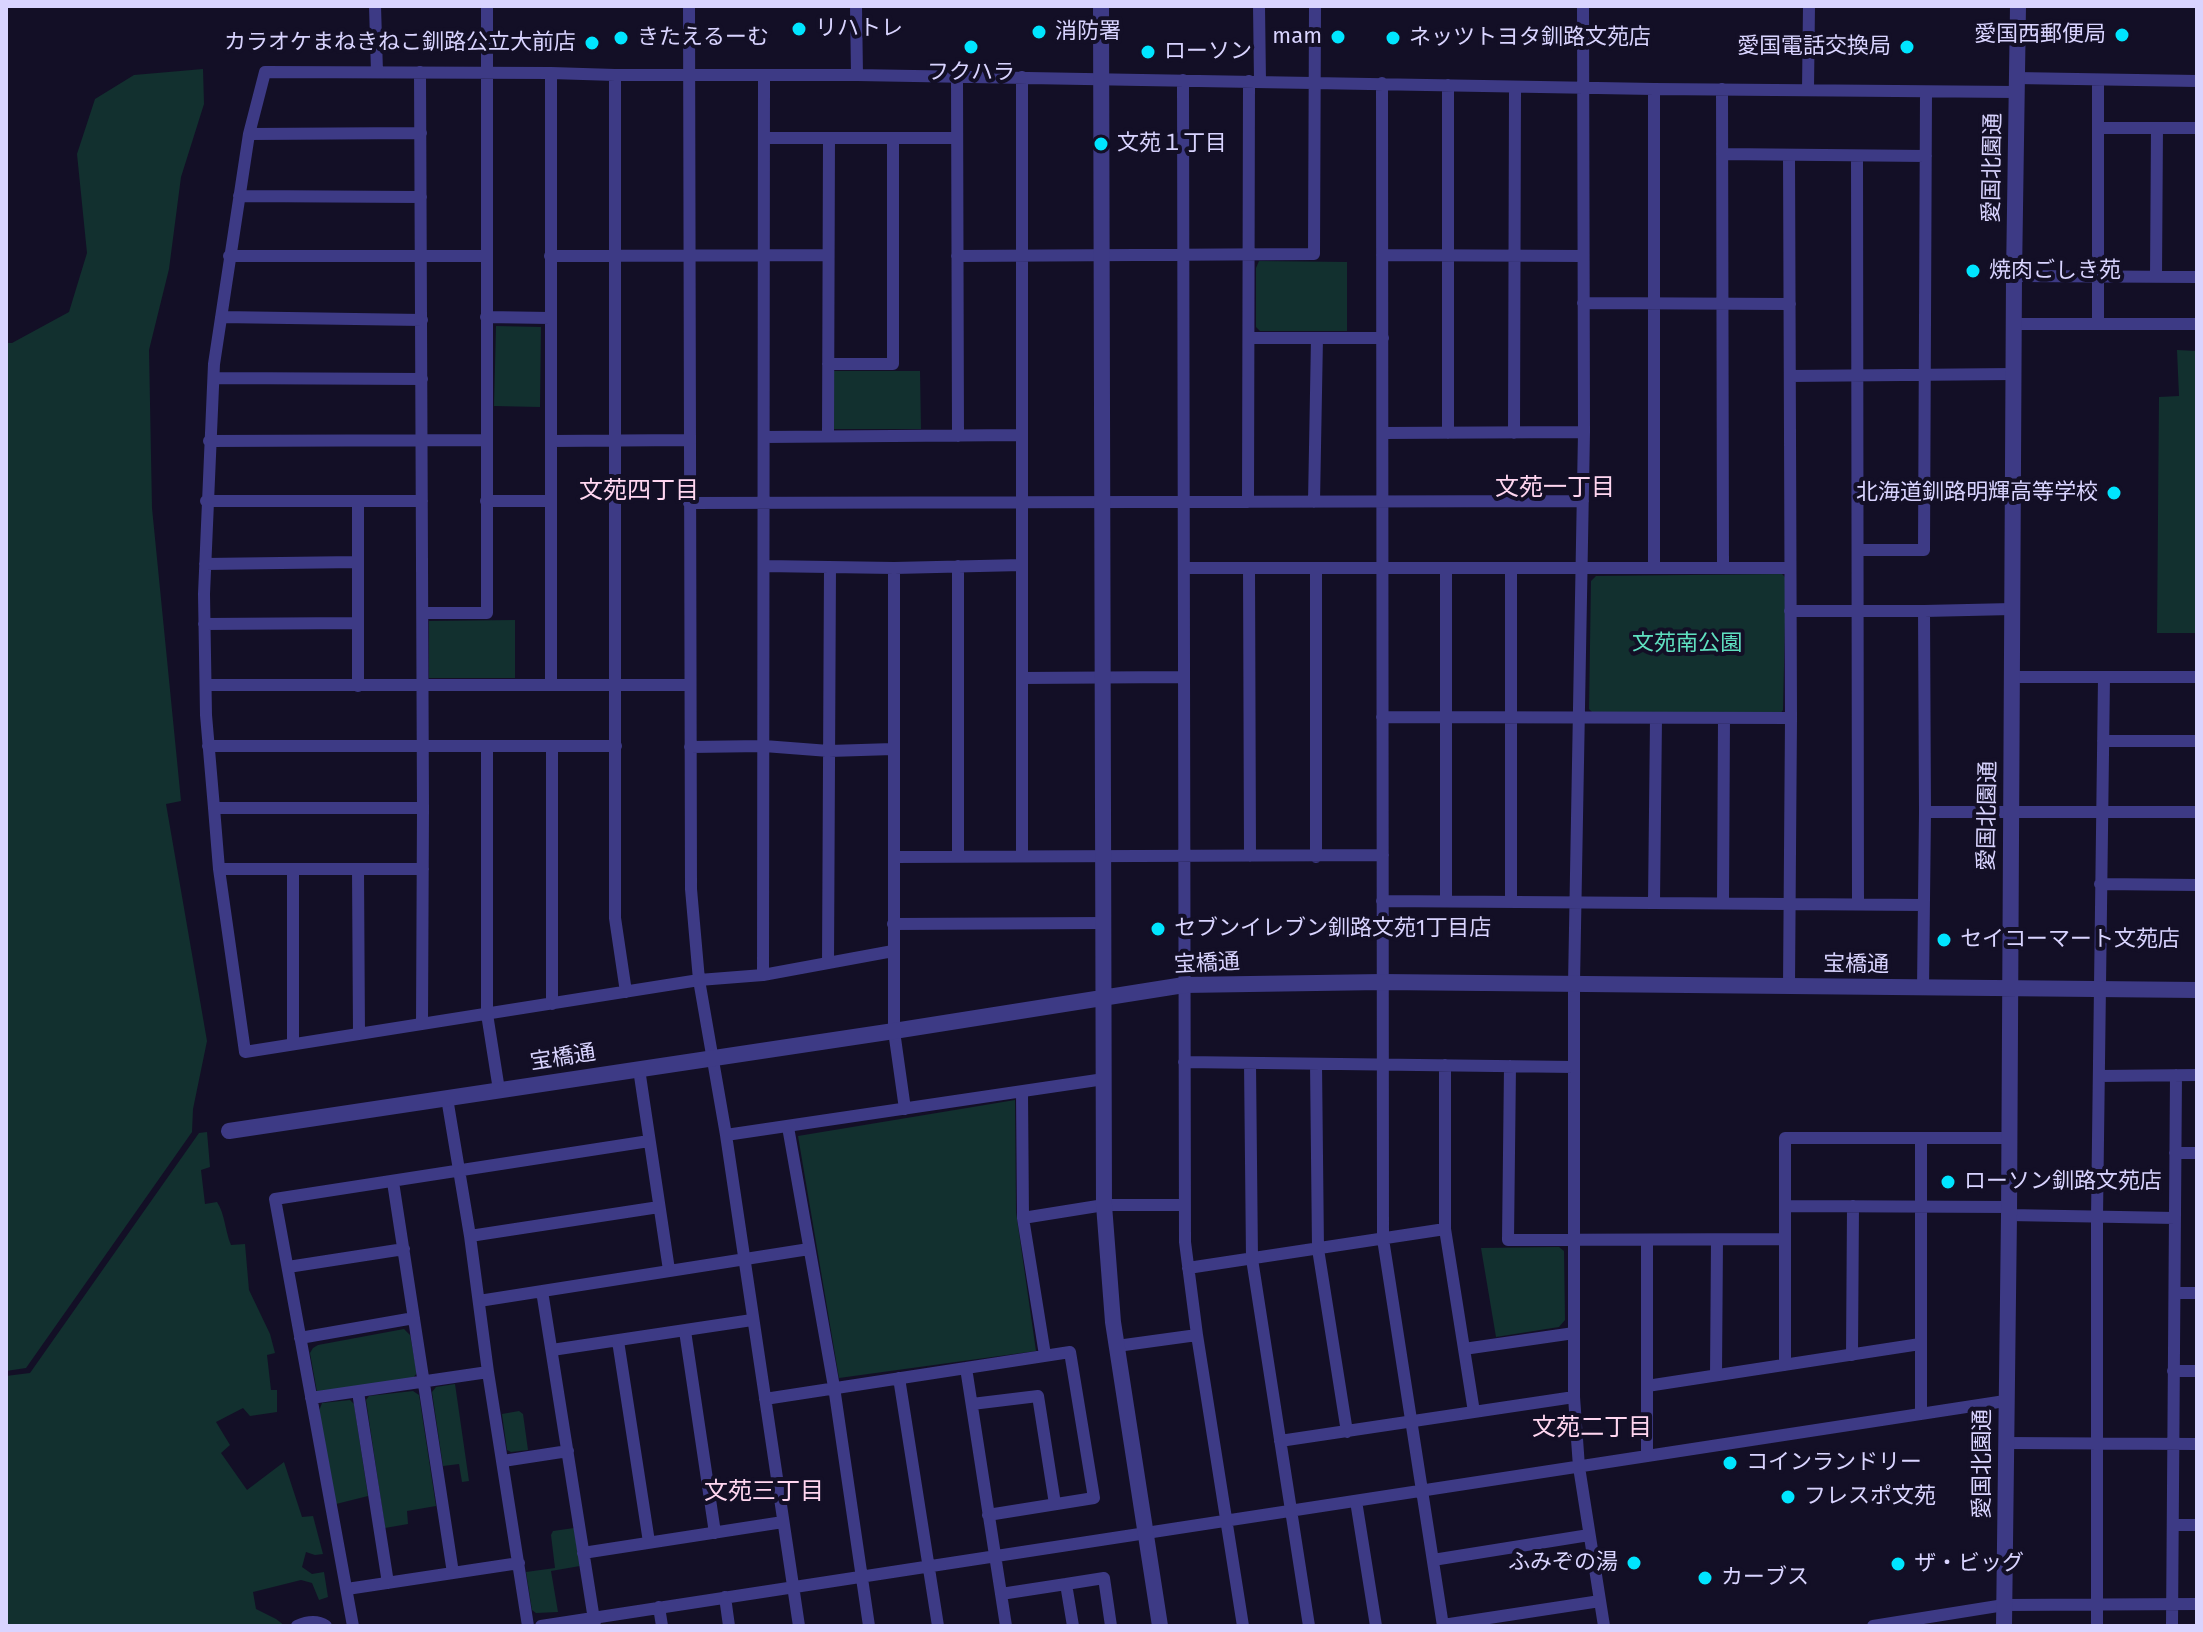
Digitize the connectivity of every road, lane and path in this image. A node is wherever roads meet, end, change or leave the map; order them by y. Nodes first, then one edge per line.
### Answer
1 (375, 6) edge
2 (487, 6) edge
3 (689, 6) edge
4 (856, 6) edge
5 (1101, 6) edge
6 (1259, 6) edge
7 (1315, 6) edge
8 (1583, 6) edge
9 (1809, 6) edge
10 (2018, 6) edge
11 (377, 72) junction
12 (420, 72) junction
13 (486, 73) junction
14 (551, 73) junction
15 (615, 75) junction
16 (689, 75) junction
17 (764, 75) junction
18 (857, 75) junction
19 (957, 77) junction
20 (1022, 77) junction
21 (1101, 78) junction
22 (1183, 80) junction
23 (2098, 80) junction
24 (1255, 81) junction
25 (2197, 81) edge
26 (1316, 83) junction
27 (1382, 83) junction
28 (1448, 85) junction
29 (2016, 85) junction
30 (1515, 87) junction
31 (1583, 88) junction
32 (1654, 89) junction
33 (1722, 89) junction
34 (1808, 89) junction
35 (1926, 92) junction
36 (2098, 128) junction
37 (2157, 128) junction
38 (2197, 128) edge
39 (421, 133) junction
40 (249, 134) junction
41 (765, 138) junction
42 (829, 138) junction
43 (957, 138) junction
44 (893, 139) junction
45 (1722, 154) junction
46 (1789, 155) junction
47 (1857, 156) junction
48 (1926, 156) junction
49 (239, 196) junction
50 (421, 197) junction
51 (763, 255) junction
52 (828, 255) junction
53 (1184, 255) junction
54 (1382, 255) junction
55 (229, 256) junction
56 (486, 256) junction
57 (550, 256) junction
58 (615, 256) junction
59 (689, 256) junction
60 (957, 256) junction
61 (1023, 256) junction
62 (1103, 256) junction
63 (1249, 256) junction
64 (1447, 256) junction
65 (1513, 256) junction
66 (1582, 256) junction
67 (421, 257) junction
68 (2014, 276) junction
69 (2098, 277) junction
70 (2156, 277) junction
71 (2197, 277) edge
72 (1583, 303) junction
73 (1654, 304) junction
74 (1722, 304) junction
75 (1790, 304) junction
76 (221, 317) junction
77 (486, 317) junction
78 (550, 318) junction
79 (422, 320) junction
80 (2014, 324) junction
81 (2098, 324) junction
82 (2197, 324) edge
83 (1249, 338) junction
84 (1317, 338) junction
85 (1383, 338) junction
86 (828, 364) junction
87 (1858, 374) junction
88 (2014, 374) junction
89 (1924, 375) junction
90 (1790, 376) junction
91 (214, 378) junction
92 (422, 379) junction
93 (1584, 432) junction
94 (1383, 433) junction
95 (1448, 433) junction
96 (1514, 433) junction
97 (1022, 435) junction
98 (828, 436) junction
99 (958, 436) junction
100 (764, 437) junction
101 (422, 440) junction
102 (486, 440) junction
103 (615, 440) junction
104 (689, 440) junction
105 (209, 441) junction
106 (551, 441) junction
107 (206, 501) junction
108 (358, 501) junction
109 (422, 501) junction
110 (486, 501) junction
111 (551, 501) junction
112 (1583, 501) junction
113 (764, 502) junction
114 (1023, 502) junction
115 (1104, 502) junction
116 (1183, 502) junction
117 (1248, 502) junction
118 (1314, 502) junction
119 (1382, 502) junction
120 (689, 503) junction
121 (1858, 550) junction
122 (357, 562) junction
123 (205, 564) junction
124 (1022, 565) junction
125 (764, 566) junction
126 (958, 566) junction
127 (830, 567) junction
128 (894, 568) junction
129 (1184, 568) junction
130 (1249, 568) junction
131 (1316, 568) junction
132 (1381, 568) junction
133 (1446, 568) junction
134 (1511, 568) junction
135 (1582, 568) junction
136 (1654, 568) junction
137 (1723, 568) junction
138 (1790, 568) junction
139 (2012, 609) junction
140 (1790, 611) junction
141 (1857, 611) junction
142 (1924, 611) junction
143 (423, 613) junction
144 (358, 623) junction
145 (204, 624) junction
146 (1183, 677) junction
147 (2012, 677) junction
148 (2104, 677) junction
149 (2197, 677) edge
150 (1022, 678) junction
151 (1104, 678) junction
152 (206, 685) junction
153 (551, 685) junction
154 (690, 685) junction
155 (358, 686) junction
156 (422, 686) junction
157 (616, 686) junction
158 (1382, 717) junction
159 (1447, 717) junction
160 (1511, 718) junction
161 (1579, 718) junction
162 (1656, 718) junction
163 (1724, 718) junction
164 (1791, 718) junction
165 (2103, 741) junction
166 (2197, 741) edge
167 (208, 746) junction
168 (616, 746) junction
169 (764, 746) junction
170 (423, 747) junction
171 (487, 747) junction
172 (552, 747) junction
173 (690, 747) junction
174 (893, 749) junction
175 (829, 751) junction
176 (214, 808) junction
177 (423, 808) junction
178 (2010, 811) junction
179 (2102, 811) junction
180 (1925, 812) junction
181 (2197, 812) edge
182 (958, 855) junction
183 (1022, 855) junction
184 (1104, 855) junction
185 (1185, 855) junction
186 (1383, 855) junction
187 (1250, 856) junction
188 (894, 857) junction
189 (1316, 857) junction
190 (219, 869) junction
191 (423, 869) junction
192 (293, 870) junction
193 (358, 870) junction
194 (2100, 884) junction
195 (2197, 885) edge
196 (1382, 901) junction
197 (1446, 901) junction
198 (1511, 901) junction
199 (1576, 901) junction
200 (1654, 902) junction
201 (1723, 903) junction
202 (1790, 904) junction
203 (1858, 904) junction
204 (1924, 905) junction
205 (1104, 923) junction
206 (893, 924) junction
207 (893, 951) junction
208 (828, 963) junction
209 (763, 975) junction
210 (699, 980) junction
211 (1382, 982) junction
212 (1574, 984) junction
213 (1184, 985) junction
214 (1789, 986) junction
215 (1923, 988) junction
216 (2011, 989) junction
217 (2101, 989) junction
218 (2197, 990) edge
219 (626, 992) junction
220 (1104, 997) junction
221 (552, 1004) junction
222 (487, 1014) junction
223 (422, 1024) junction
224 (894, 1031) junction
225 (359, 1034) junction
226 (293, 1043) junction
227 (712, 1057) junction
228 (1184, 1062) junction
229 (1250, 1063) junction
230 (1316, 1064) junction
231 (1383, 1065) junction
232 (1445, 1065) junction
233 (1510, 1066) junction
234 (1574, 1067) junction
235 (639, 1069) junction
236 (2176, 1075) junction
237 (2197, 1075) edge
238 (2100, 1076) junction
239 (1104, 1079) junction
240 (499, 1090) junction
241 (1022, 1092) junction
242 (447, 1098) junction
243 (905, 1109) junction
244 (788, 1127) junction
245 (229, 1131) dead end
246 (726, 1135) junction
247 (1921, 1138) junction
248 (2009, 1138) junction
249 (649, 1141) junction
250 (2175, 1153) junction
251 (2197, 1153) edge
252 (459, 1171) junction
253 (393, 1182) junction
254 (1104, 1205) junction
255 (1184, 1205) junction
256 (1785, 1206) junction
257 (1853, 1206) junction
258 (1921, 1206) junction
259 (659, 1207) junction
260 (2009, 1211) junction
261 (2097, 1217) junction
262 (1023, 1218) junction
263 (2175, 1218) junction
264 (1445, 1229) junction
265 (470, 1236) junction
266 (1383, 1239) junction
267 (1784, 1239) junction
268 (1575, 1240) junction
269 (1647, 1240) junction
270 (1717, 1240) junction
271 (404, 1249) junction
272 (809, 1249) junction
273 (1318, 1249) junction
274 (745, 1259) junction
275 (1252, 1259) junction
276 (288, 1267) junction
277 (1188, 1268) junction
278 (669, 1270) junction
279 (542, 1291) junction
280 (2175, 1293) junction
281 (2197, 1293) edge
282 (479, 1301) junction
283 (414, 1318) junction
284 (752, 1320) junction
285 (685, 1331) junction
286 (1574, 1333) junction
287 (1197, 1335) junction
288 (300, 1338) junction
289 (618, 1341) junction
290 (1920, 1344) junction
291 (1117, 1346) junction
292 (1464, 1349) junction
293 (552, 1350) junction
294 (1045, 1355) junction
295 (1852, 1355) junction
296 (1785, 1365) junction
297 (966, 1368) junction
298 (2173, 1371) junction
299 (2197, 1371) edge
300 (488, 1372) junction
301 (1716, 1375) junction
302 (899, 1378) junction
303 (423, 1382) junction
304 (1647, 1386) junction
305 (834, 1387) junction
306 (358, 1392) junction
307 (1574, 1397) junction
308 (311, 1398) junction
309 (765, 1399) junction
310 (2005, 1401) junction
311 (972, 1404) junction
312 (1474, 1412) junction
313 (1921, 1414) junction
314 (1411, 1421) junction
315 (1347, 1432) junction
316 (1280, 1441) junction
317 (2005, 1443) junction
318 (2097, 1443) junction
319 (2173, 1443) junction
320 (2197, 1444) edge
321 (568, 1451) junction
322 (1647, 1456) junction
323 (503, 1461) junction
324 (1579, 1467) junction
325 (1422, 1491) junction
326 (1356, 1501) junction
327 (1055, 1504) junction
328 (1292, 1511) junction
329 (988, 1515) junction
330 (1226, 1521) junction
331 (783, 1522) junction
332 (2173, 1525) junction
333 (2197, 1525) edge
334 (715, 1533) junction
335 (1146, 1533) junction
336 (1589, 1535) junction
337 (649, 1542) junction
338 (583, 1553) junction
339 (995, 1556) junction
340 (1433, 1560) junction
341 (519, 1563) junction
342 (928, 1566) junction
343 (453, 1573) junction
344 (861, 1576) junction
345 (388, 1583) junction
346 (1066, 1584) junction
347 (793, 1587) junction
348 (347, 1589) junction
349 (1001, 1594) junction
350 (725, 1597) junction
351 (1600, 1601) junction
352 (2172, 1604) junction
353 (2197, 1604) edge
354 (2004, 1605) junction
355 (2098, 1605) junction
356 (659, 1607) junction
357 (595, 1622) edge
358 (1443, 1625) edge
359 (297, 1626) edge
360 (326, 1626) edge
361 (353, 1626) edge
362 (528, 1626) edge
363 (541, 1626) edge
364 (662, 1626) edge
365 (729, 1626) edge
366 (799, 1626) edge
367 (869, 1626) edge
368 (938, 1626) edge
369 (1006, 1626) edge
370 (1073, 1626) edge
371 (1111, 1626) edge
372 (1160, 1626) edge
373 (1243, 1626) edge
374 (1309, 1626) edge
375 (1376, 1626) edge
376 (1604, 1626) edge
377 (1873, 1626) edge
378 (2004, 1626) edge
379 (2097, 1626) edge
380 (2172, 1626) edge

1 - 11 street
2 - 13 street
3 - 16 street
4 - 18 street
5 - 21 street
6 - 24 street
7 - 26 street
8 - 31 street
9 - 34 street
10 - 29 street, 愛国北園通
11 - 12 street
11 - 40 street
12 - 13 street
12 - 39 street
13 - 14 street
13 - 56 street
14 - 15 street
14 - 57 street
15 - 16 street
15 - 58 street
16 - 17 street
16 - 59 street
17 - 18 street
17 - 41 street
18 - 19 street
19 - 20 street
19 - 43 street
20 - 21 street
20 - 61 street
21 - 22 street
21 - 62 street
22 - 24 street
22 - 53 street
23 - 25 street
23 - 29 street
23 - 36 street
24 - 26 street
24 - 63 street
26 - 27 street
26 - 63 street
27 - 28 street
27 - 54 street
28 - 30 street
28 - 64 street
29 - 35 street
29 - 68 street, 愛国北園通
30 - 31 street
30 - 65 street
31 - 32 street
31 - 66 street
32 - 33 street
32 - 73 street
33 - 34 street
33 - 45 street
34 - 35 street
35 - 48 street
36 - 37 street
36 - 69 street
37 - 38 street
37 - 70 street
39 - 40 street
39 - 50 street
40 - 49 street
41 - 42 street
41 - 51 street
42 - 44 street
42 - 52 street
43 - 44 street
43 - 60 street
44 - 86 street
45 - 46 street
45 - 74 street
46 - 47 street
46 - 75 street
47 - 48 street
47 - 87 street
48 - 89 street
49 - 50 street
49 - 55 street
50 - 67 street
51 - 52 street
51 - 59 street
51 - 100 street
52 - 86 street
53 - 62 street
53 - 63 street
53 - 116 street
54 - 64 street
54 - 85 street
55 - 67 street
55 - 76 street
56 - 67 street
56 - 77 street
57 - 58 street
57 - 78 street
58 - 59 street
58 - 103 street
59 - 104 street
60 - 61 street
60 - 99 street
61 - 62 street
61 - 97 street
62 - 115 street
63 - 83 street
64 - 65 street
64 - 95 street
65 - 66 street
65 - 96 street
66 - 72 street
67 - 79 street
68 - 69 street
68 - 80 street, 愛国北園通
69 - 70 street
69 - 81 street
70 - 71 street
72 - 73 street
72 - 93 street
73 - 74 street
73 - 136 street
74 - 75 street
74 - 137 street
75 - 90 street
76 - 79 street
76 - 91 street
77 - 78 street
77 - 102 street
78 - 106 street
79 - 92 street
80 - 81 street
80 - 88 street, 愛国北園通
81 - 82 street
83 - 84 street
83 - 117 street
84 - 85 street
84 - 118 street
85 - 94 street
86 - 98 street
87 - 89 street
87 - 90 street
87 - 121 street
88 - 89 street
88 - 139 street, 愛国北園通
89 - 121 street
90 - 138 street
91 - 92 street
91 - 105 street
92 - 101 street
93 - 96 street
93 - 112 street
94 - 95 street
94 - 119 street
95 - 96 street
97 - 99 street
97 - 114 street
98 - 99 street
98 - 100 street
100 - 113 street
101 - 102 street
101 - 105 street
101 - 109 street
102 - 110 street
103 - 104 street
103 - 106 street
103 - 157 street
104 - 120 street
105 - 107 street
106 - 111 street
107 - 108 street
107 - 123 street
108 - 109 street
108 - 122 street
109 - 143 street
110 - 111 street
110 - 143 street
111 - 153 street
112 - 119 street
112 - 135 street
113 - 114 street
113 - 120 street
113 - 125 street
114 - 115 street
114 - 124 street
115 - 116 street
115 - 151 street
116 - 117 street
116 - 129 street
117 - 118 street
118 - 119 street
119 - 132 street
120 - 154 street
121 - 141 street
122 - 123 street
122 - 144 street
123 - 145 street
124 - 126 street
124 - 150 street
125 - 127 street
125 - 169 street
126 - 128 street
126 - 182 street
127 - 128 street
127 - 175 street
128 - 174 street
129 - 130 street
129 - 146 street
130 - 131 street
130 - 187 street
131 - 132 street
131 - 189 street
132 - 133 street
132 - 158 street
133 - 134 street
133 - 159 street
134 - 135 street
134 - 160 street
135 - 136 street
135 - 161 street
136 - 137 street
137 - 138 street
138 - 140 street
139 - 142 street
139 - 147 street, 愛国北園通
140 - 141 street
140 - 164 street
141 - 142 street
141 - 203 street
142 - 180 street
143 - 156 street
144 - 145 street
144 - 155 street
145 - 152 street
146 - 151 street
146 - 185 street
147 - 148 street
147 - 178 street, 愛国北園通
148 - 149 street
148 - 165 street
150 - 151 street
150 - 183 street
151 - 184 street
152 - 155 street
152 - 167 street
153 - 156 street
153 - 157 street
154 - 157 street
154 - 173 street
155 - 156 street
156 - 170 street
157 - 168 street
158 - 159 street
158 - 186 street
159 - 160 street
159 - 197 street
160 - 161 street
160 - 198 street
161 - 162 street
161 - 199 street
162 - 163 street
162 - 200 street
163 - 164 street
163 - 201 street
164 - 202 street
165 - 166 street
165 - 179 street
167 - 170 street
167 - 176 street
168 - 172 street
168 - 219 street
169 - 173 street
169 - 175 street
169 - 209 street
170 - 171 street
170 - 177 street
171 - 172 street
171 - 222 street
172 - 221 street
173 - 210 street
174 - 175 street
174 - 188 street
175 - 208 street
176 - 177 street
176 - 190 street
177 - 191 street
178 - 179 street
178 - 180 street
178 - 216 street, 愛国北園通
179 - 181 street
179 - 194 street
180 - 204 street
182 - 183 street
182 - 188 street
183 - 184 street
184 - 185 street
184 - 205 street
185 - 187 street
185 - 213 street
186 - 189 street
186 - 196 street
187 - 189 street
188 - 206 street
190 - 192 street
190 - 226 street
191 - 193 street
191 - 223 street
192 - 193 street
192 - 226 street
193 - 225 street
194 - 195 street
194 - 217 street
196 - 197 street
196 - 211 street
197 - 198 street
198 - 199 street
199 - 200 street
199 - 212 street
200 - 201 street
201 - 202 street
202 - 203 street
202 - 214 street
203 - 204 street
204 - 215 street
205 - 206 street
205 - 220 street
206 - 207 street
207 - 208 street
207 - 224 street
208 - 209 street
209 - 210 street
210 - 219 street
210 - 227 street
211 - 212 street, 宝橋通
211 - 213 street, 宝橋通
211 - 231 street
212 - 214 street, 宝橋通
212 - 234 street
213 - 220 street, 宝橋通
213 - 228 street
214 - 215 street, 宝橋通
215 - 216 street, 宝橋通
216 - 217 street, 宝橋通
216 - 248 street, 愛国北園通
217 - 218 street, 宝橋通
217 - 238 street
219 - 221 street
220 - 224 street, 宝橋通
220 - 239 street
221 - 222 street
222 - 223 street
222 - 240 street
223 - 225 street
224 - 227 street, 宝橋通
224 - 243 street
225 - 226 street
227 - 235 street, 宝橋通
227 - 246 street
228 - 229 street
228 - 255 street
229 - 230 street
229 - 275 street
230 - 231 street
230 - 273 street
231 - 232 street
231 - 266 street
232 - 233 street
232 - 264 street
233 - 234 street
233 - 268 street
234 - 268 street
235 - 240 street, 宝橋通
235 - 249 street
236 - 237 street
236 - 238 street
236 - 250 street
238 - 261 street
239 - 241 street
239 - 254 street
240 - 242 street, 宝橋通
241 - 243 street
241 - 262 street
242 - 245 street, 宝橋通
242 - 252 street
243 - 244 street
244 - 246 street
244 - 272 street
246 - 274 street
247 - 248 street
247 - 256 street
247 - 258 street
248 - 260 street, 愛国北園通
249 - 252 street
249 - 259 street
250 - 251 street
250 - 263 street
252 - 253 street
252 - 265 street
253 - 271 street
253 - 276 street
254 - 255 street
254 - 262 street
254 - 291 street
255 - 277 street
256 - 257 street
256 - 267 street
257 - 258 street
257 - 295 street
258 - 260 street
258 - 290 street
259 - 265 street
259 - 278 street
260 - 261 street
260 - 310 street, 愛国北園通
261 - 263 street
261 - 318 street
262 - 294 street
263 - 280 street
264 - 266 street
264 - 292 street
265 - 282 street
266 - 273 street
266 - 314 street
267 - 270 street
267 - 296 street
268 - 269 street
268 - 286 street
269 - 270 street
269 - 304 street
270 - 301 street
271 - 276 street
271 - 283 street
272 - 274 street
272 - 305 street
273 - 275 street
273 - 315 street
274 - 278 street
274 - 284 street
275 - 277 street
275 - 316 street
276 - 288 street
277 - 287 street
278 - 279 street
279 - 282 street
279 - 293 street
280 - 281 street
280 - 298 street
282 - 300 street
283 - 288 street
283 - 303 street
284 - 285 street
284 - 309 street
285 - 289 street
285 - 334 street
286 - 292 street
286 - 307 street
287 - 291 street
287 - 330 street
288 - 308 street
289 - 293 street
289 - 337 street
290 - 295 street
290 - 313 street
291 - 335 street
292 - 312 street
293 - 321 street
294 - 297 street
294 - 327 street
295 - 296 street
296 - 301 street
297 - 302 street
297 - 311 street
298 - 299 street
298 - 319 street
300 - 303 street
300 - 323 street
301 - 304 street
302 - 305 street
302 - 342 street
303 - 306 street
303 - 343 street
304 - 322 street
305 - 309 street
305 - 344 street
306 - 308 street
306 - 345 street
307 - 312 street
307 - 324 street
308 - 348 street
309 - 331 street
310 - 313 street
310 - 317 street, 愛国北園通
311 - 327 street
311 - 329 street
312 - 314 street
313 - 322 street
314 - 315 street
314 - 325 street
315 - 316 street
316 - 328 street
317 - 318 street
317 - 354 street, 愛国北園通
318 - 319 street
318 - 355 street
319 - 320 street
319 - 332 street
321 - 323 street
321 - 338 street
322 - 324 street
323 - 341 street
324 - 325 street
324 - 336 street
325 - 326 street
325 - 340 street
326 - 328 street
326 - 375 street
327 - 329 street
328 - 330 street
328 - 374 street
329 - 339 street
330 - 335 street
330 - 373 street
331 - 334 street
331 - 347 street
332 - 333 street
332 - 352 street
334 - 337 street
335 - 339 street
335 - 372 street
336 - 340 street
336 - 351 street
337 - 338 street
338 - 357 street
339 - 342 street
339 - 349 street
340 - 358 street
341 - 343 street
341 - 362 street
342 - 344 street
342 - 368 street
343 - 345 street
344 - 347 street
344 - 367 street
345 - 348 street
346 - 349 street
346 - 370 street
346 - 371 street
347 - 350 street
347 - 366 street
348 - 361 street
349 - 369 street
350 - 356 street
350 - 365 street
351 - 358 street
351 - 376 street
352 - 353 street
352 - 355 street
352 - 380 street
354 - 355 street
354 - 377 street
354 - 378 street, 愛国北園通
355 - 379 street
356 - 357 street
356 - 364 street
357 - 363 street
359 - 360 street

